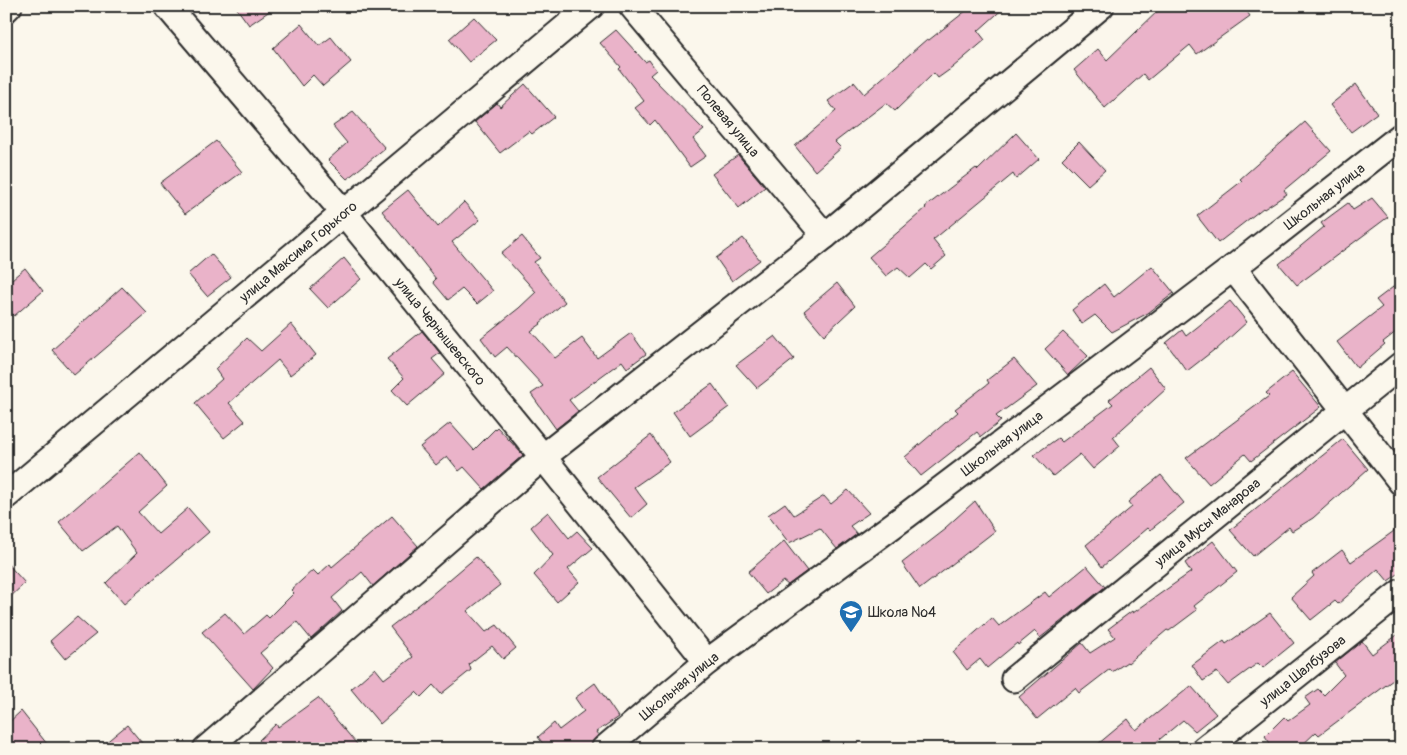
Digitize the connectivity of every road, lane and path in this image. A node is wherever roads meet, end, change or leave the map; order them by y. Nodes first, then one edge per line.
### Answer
1 (167, 6) edge
2 (591, 6) edge
3 (632, 6) edge
4 (1101, 6) edge
5 (1401, 136) edge
6 (344, 213) junction
7 (825, 236) junction
8 (1234, 268) junction
9 (1401, 365) edge
10 (1344, 409) junction
11 (543, 457) junction
12 (1401, 482) edge
13 (6, 496) edge
14 (1401, 592) edge
15 (707, 662) junction
16 (1014, 679) dead end
17 (206, 749) edge
18 (604, 749) edge
19 (1204, 749) edge

1 - 6 street, улица Чернышевского
2 - 6 street, улица Максима Горького
3 - 7 street, Полевая улица
4 - 7 street
5 - 8 street, Школьная улица
6 - 11 street, улица Чернышевского
6 - 13 street, улица Максима Горького
7 - 11 street
8 - 10 street
8 - 15 street, Школьная улица
9 - 10 street, улица Мусы Манарова
10 - 12 street
10 - 16 street, улица Мусы Манарова
11 - 15 street, улица Чернышевского
11 - 17 street
14 - 19 street, улица Шалбузова
15 - 18 street, Школьная улица

